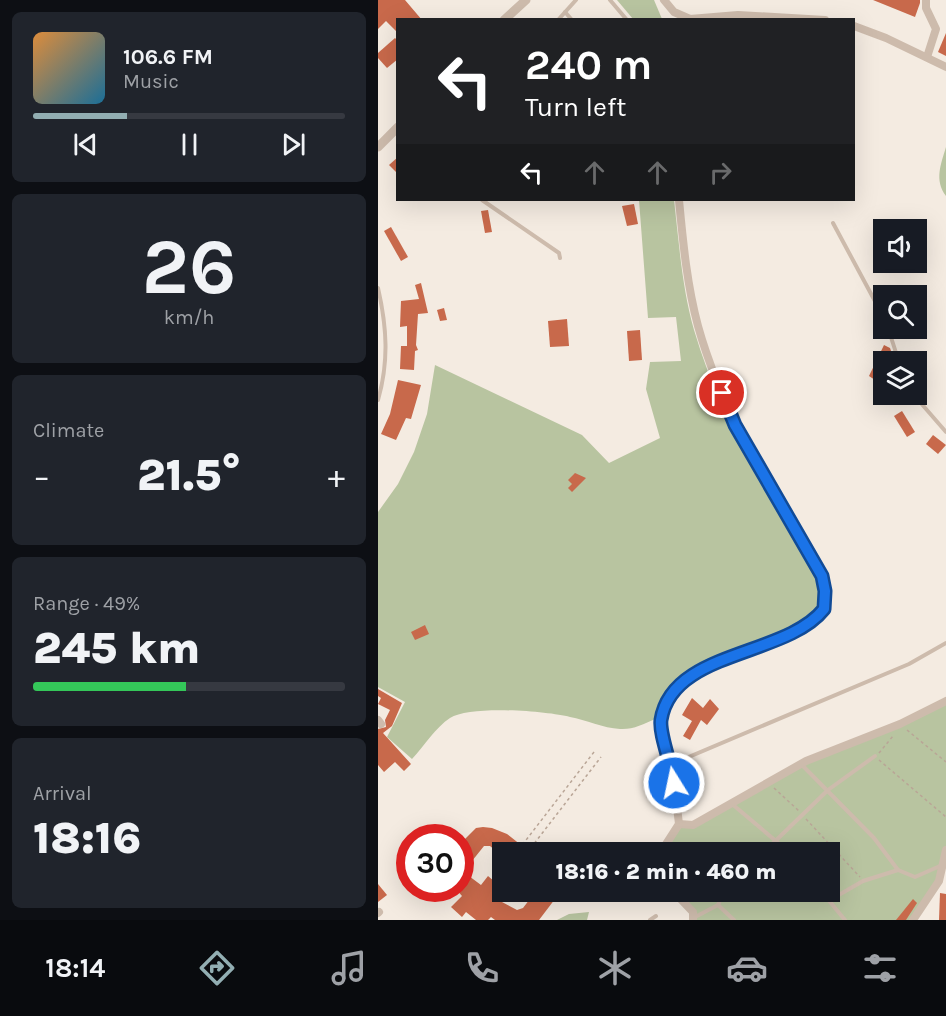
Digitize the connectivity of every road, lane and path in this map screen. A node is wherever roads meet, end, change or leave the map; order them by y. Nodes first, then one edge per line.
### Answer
1 (525, 0) edge
2 (576, 0) edge
3 (610, 0) edge
4 (664, 0) edge
5 (926, 0) edge
6 (565, 12) junction
7 (673, 16) edge
8 (506, 18) edge
9 (560, 18) edge
10 (570, 18) edge
11 (625, 18) edge
12 (702, 18) edge
13 (790, 18) edge
14 (855, 26) edge
15 (927, 57) junction
16 (946, 67) edge
17 (396, 129) edge
18 (378, 147) edge
19 (483, 201) edge
20 (679, 201) edge
21 (833, 223) dead end
22 (560, 258) dead end
23 (378, 288) edge
24 (873, 298) edge
25 (378, 361) edge
26 (386, 362) junction
27 (378, 400) edge
28 (923, 405) edge
29 (946, 432) edge
30 (946, 643) edge
31 (946, 701) edge
32 (900, 724) junction
33 (594, 752) dead end
34 (875, 756) junction
35 (601, 757) dead end
36 (946, 762) edge
37 (672, 765) junction
38 (802, 765) junction
39 (769, 783) junction
40 (828, 790) junction
41 (732, 804) junction
42 (802, 814) junction
43 (946, 817) edge
44 (679, 824) junction
45 (776, 840) joint
46 (667, 842) edge
47 (946, 850) edge
48 (940, 866) junction
49 (898, 870) junction
50 (864, 881) junction
51 (840, 894) edge
52 (682, 902) edge
53 (719, 902) edge
54 (832, 902) edge
55 (718, 905) junction
56 (656, 916) dead end
57 (694, 918) edge
58 (650, 920) edge
59 (734, 920) edge
60 (845, 920) edge
61 (913, 920) edge

1 - 8 street
2 - 6 lane
3 - 11 lane
4 - 7 street
5 - 15 street
6 - 9 lane
6 - 10 lane
12 - 13 street
14 - 15 street
15 - 16 street
17 - 18 street
19 - 22 lane
20 - 37 street
21 - 24 lane
23 - 26 lane
25 - 26 lane
26 - 27 lane
28 - 29 lane
30 - 37 lane
31 - 32 street
32 - 34 path
32 - 36 path
32 - 38 street
33 - 35 path
34 - 40 lane
34 - 43 path
37 - 44 street
38 - 39 street
38 - 40 lane
39 - 41 street
39 - 42 path
40 - 42 lane
40 - 49 lane
41 - 44 street
41 - 45 lane
42 - 45 lane
42 - 50 path
44 - 46 street
47 - 48 street
48 - 49 lane
48 - 61 street
49 - 50 lane
50 - 51 lane
52 - 57 street
53 - 55 lane
54 - 60 lane
55 - 57 lane
55 - 59 lane
56 - 58 lane

